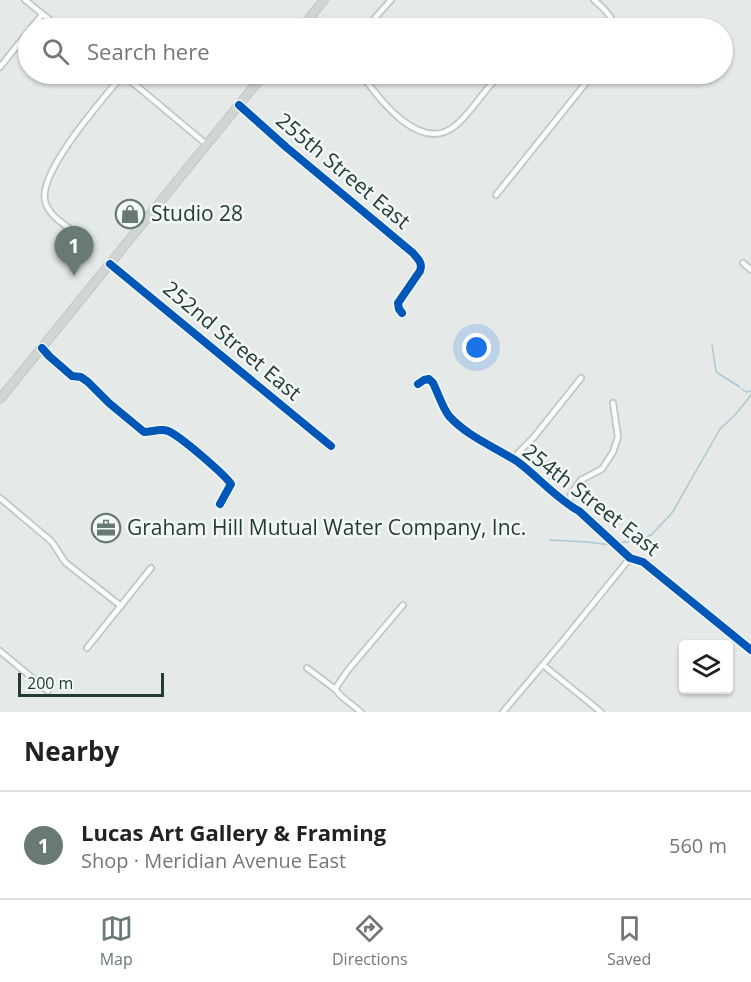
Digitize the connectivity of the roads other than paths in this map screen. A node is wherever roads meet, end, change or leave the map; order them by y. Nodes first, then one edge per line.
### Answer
1 (25, 0) edge
2 (324, 0) edge
3 (391, 0) edge
4 (594, 0) edge
5 (42, 15) junction
6 (40, 18) edge
7 (46, 18) edge
8 (311, 18) edge
9 (375, 18) edge
10 (611, 18) edge
11 (18, 45) edge
12 (0, 67) edge
13 (115, 84) edge
14 (134, 84) edge
15 (256, 84) edge
16 (369, 84) edge
17 (492, 84) edge
18 (585, 84) edge
19 (239, 105) junction
20 (206, 144) junction
21 (496, 195) dead end
22 (69, 228) dead end
23 (743, 263) dead end
24 (110, 264) junction
25 (751, 270) edge
26 (402, 313) dead end
27 (42, 348) junction
28 (580, 378) dead end
29 (418, 384) dead end
30 (0, 399) edge
31 (613, 403) dead end
32 (331, 446) dead end
33 (513, 460) junction
34 (0, 498) edge
35 (220, 504) dead end
36 (569, 506) junction
37 (630, 558) junction
38 (151, 568) dead end
39 (403, 605) dead end
40 (121, 606) junction
41 (87, 648) dead end
42 (751, 650) edge
43 (0, 651) edge
44 (543, 665) junction
45 (307, 668) dead end
46 (335, 688) junction
47 (48, 691) dead end
48 (362, 712) edge
49 (503, 712) edge
50 (601, 712) edge

1 - 5 street
2 - 8 main road
3 - 9 street
4 - 10 street
5 - 6 street
5 - 7 street
11 - 12 street
13 - 22 street
14 - 20 street
15 - 19 main road
16 - 17 street
18 - 21 street
19 - 20 main road
19 - 26 street, 255th Street East
20 - 24 main road
23 - 25 street
24 - 27 main road
24 - 32 street, 252nd Street East
27 - 30 main road
27 - 35 street
28 - 33 street
29 - 33 street, 254th Street East
31 - 36 street
33 - 36 street, 254th Street East
34 - 40 street
36 - 37 street, 254th Street East
37 - 42 street, 254th Street East
37 - 44 street
38 - 40 street
39 - 46 street
40 - 41 street
43 - 47 street
44 - 49 street
44 - 50 street
45 - 46 street
46 - 48 street

